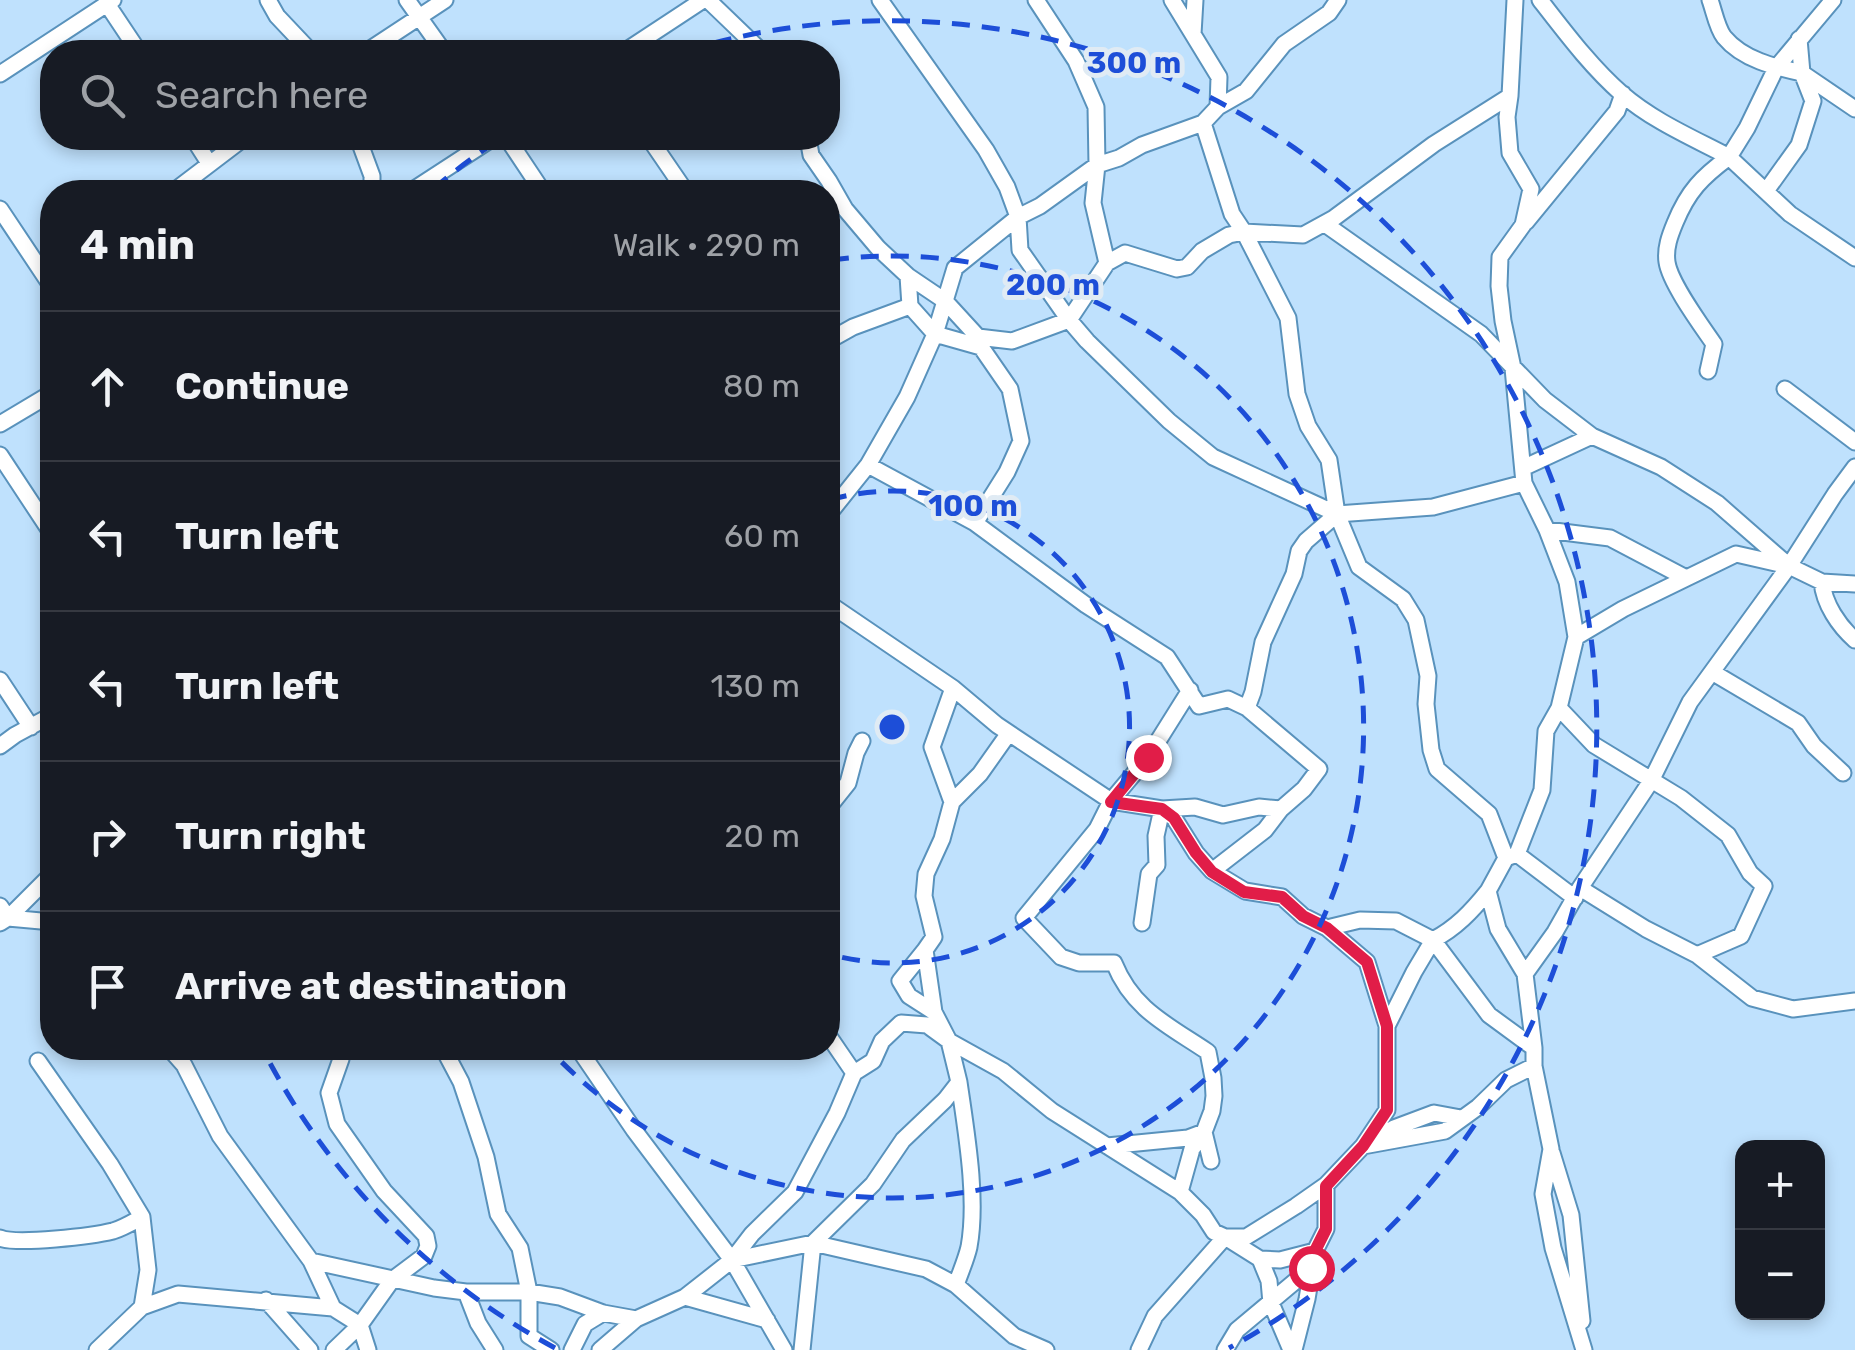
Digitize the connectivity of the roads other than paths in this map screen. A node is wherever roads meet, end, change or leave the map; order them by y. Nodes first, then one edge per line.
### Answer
1 (268, 0) edge
2 (406, 0) edge
3 (445, 0) edge
4 (706, 0) edge
5 (880, 0) edge
6 (1036, 0) edge
7 (1172, 0) edge
8 (1195, 0) edge
9 (1338, 0) edge
10 (1515, 0) edge
11 (1540, 0) edge
12 (1710, 0) edge
13 (1833, 0) edge
14 (110, 2) edge
15 (418, 17) junction
16 (1193, 34) junction
17 (1799, 39) junction
18 (52, 40) edge
19 (132, 40) edge
20 (300, 40) edge
21 (384, 40) edge
22 (435, 40) edge
23 (643, 40) edge
24 (749, 40) edge
25 (40, 48) edge
26 (1776, 68) junction
27 (1802, 73) junction
28 (0, 74) edge
29 (1623, 94) junction
30 (1510, 96) junction
31 (1218, 107) junction
32 (1855, 109) edge
33 (1203, 123) junction
34 (201, 150) edge
35 (227, 150) edge
36 (362, 150) edge
37 (475, 150) edge
38 (515, 150) edge
39 (656, 150) edge
40 (810, 150) edge
41 (1730, 157) junction
42 (209, 163) junction
43 (1097, 165) junction
44 (188, 180) edge
45 (372, 180) edge
46 (428, 180) edge
47 (535, 180) edge
48 (678, 180) edge
49 (829, 180) edge
50 (1766, 191) junction
51 (840, 200) edge
52 (0, 209) edge
53 (1018, 217) junction
54 (1325, 224) junction
55 (1523, 225) junction
56 (1244, 232) junction
57 (1855, 258) edge
58 (1107, 264) junction
59 (40, 266) edge
60 (908, 276) junction
61 (945, 301) junction
62 (910, 306) junction
63 (1069, 320) junction
64 (840, 334) edge
65 (935, 334) junction
66 (1513, 368) junction
67 (1708, 371) dead end
68 (1785, 389) dead end
69 (40, 400) edge
70 (0, 424) edge
71 (1592, 436) junction
72 (1855, 442) edge
73 (0, 454) edge
74 (868, 465) junction
75 (1855, 467) edge
76 (1523, 476) junction
77 (840, 501) edge
78 (1337, 514) junction
79 (40, 516) edge
80 (975, 523) junction
81 (1547, 530) junction
82 (1788, 566) junction
83 (1686, 578) junction
84 (1822, 582) junction
85 (1855, 584) edge
86 (840, 611) edge
87 (1576, 637) junction
88 (1855, 640) edge
89 (1712, 672) junction
90 (0, 680) edge
91 (953, 688) junction
92 (1190, 690) junction
93 (1247, 708) junction
94 (1559, 708) junction
95 (40, 722) edge
96 (31, 728) junction
97 (1009, 734) junction
98 (862, 741) dead end
99 (0, 746) edge
100 (1842, 774) dead end
101 (1651, 781) junction
102 (840, 792) edge
103 (952, 802) junction
104 (1111, 802) junction
105 (1162, 809) junction
106 (1281, 809) junction
107 (1512, 856) junction
108 (1212, 872) junction
109 (40, 885) edge
110 (1488, 891) junction
111 (1578, 893) junction
112 (3, 915) edge
113 (40, 920) edge
114 (1142, 923) dead end
115 (1327, 928) junction
116 (1433, 940) junction
117 (925, 950) junction
118 (1697, 954) junction
119 (1526, 974) junction
120 (1855, 1001) edge
121 (934, 1012) junction
122 (1387, 1026) junction
123 (949, 1041) junction
124 (1534, 1048) junction
125 (840, 1053) edge
126 (180, 1060) edge
127 (184, 1060) edge
128 (341, 1060) edge
129 (449, 1060) edge
130 (586, 1060) edge
131 (38, 1061) dead end
132 (184, 1065) junction
133 (1534, 1066) junction
134 (854, 1073) junction
135 (959, 1082) junction
136 (1204, 1132) junction
137 (1108, 1146) junction
138 (1363, 1146) junction
139 (1551, 1149) junction
140 (1211, 1161) dead end
141 (1326, 1186) junction
142 (1180, 1192) junction
143 (142, 1217) junction
144 (1225, 1237) junction
145 (0, 1238) edge
146 (813, 1243) junction
147 (1315, 1251) junction
148 (1260, 1259) junction
149 (732, 1260) junction
150 (311, 1261) junction
151 (1311, 1268) junction
152 (392, 1280) junction
153 (956, 1285) junction
154 (466, 1292) junction
155 (529, 1292) junction
156 (685, 1297) junction
157 (266, 1300) junction
158 (1271, 1302) junction
159 (142, 1307) junction
160 (333, 1308) junction
161 (603, 1313) junction
162 (636, 1319) junction
163 (767, 1320) junction
164 (360, 1325) junction
165 (526, 1343) edge
166 (1019, 1343) edge
167 (97, 1350) edge
168 (310, 1350) edge
169 (334, 1350) edge
170 (368, 1350) edge
171 (495, 1350) edge
172 (551, 1350) edge
173 (572, 1350) edge
174 (600, 1350) edge
175 (784, 1350) edge
176 (802, 1350) edge
177 (1046, 1350) edge
178 (1139, 1350) edge
179 (1224, 1350) edge
180 (1292, 1350) edge
181 (1584, 1350) edge

1 - 20 street
2 - 15 street
3 - 15 street
4 - 23 street
4 - 24 street
5 - 53 street
6 - 43 street
7 - 16 street
8 - 16 street
9 - 31 street
10 - 30 street
11 - 29 street
12 - 26 street
13 - 17 street
14 - 18 street
14 - 19 street
15 - 21 street
15 - 22 street
16 - 31 street
17 - 26 street
17 - 27 street
25 - 28 street
26 - 27 street
26 - 41 street
27 - 32 street
27 - 50 street
29 - 41 street
29 - 55 street
30 - 54 street
30 - 55 street
31 - 33 street
33 - 43 street
33 - 56 street
34 - 42 street
35 - 42 street
36 - 45 street
37 - 46 street
38 - 47 street
39 - 48 street
40 - 49 street
41 - 50 street
41 - 67 street
42 - 44 street
43 - 53 street
43 - 58 street
50 - 57 street
51 - 60 street
52 - 59 street
53 - 61 street
53 - 63 street
54 - 56 street
54 - 66 street
55 - 66 street
56 - 58 street
56 - 78 street
58 - 63 street
60 - 61 street
60 - 62 street
61 - 63 street
61 - 65 street
62 - 64 street
62 - 65 street
63 - 78 street
65 - 74 street
65 - 80 street
66 - 71 street
66 - 76 street
68 - 72 street
69 - 70 street
71 - 76 street
71 - 82 street
73 - 79 street
74 - 77 street
74 - 80 street
75 - 82 street
76 - 78 street
76 - 81 street
78 - 93 street
78 - 107 street
80 - 92 street
81 - 83 street
81 - 87 street
82 - 83 street
82 - 84 street
82 - 89 street
83 - 87 street
84 - 85 street
84 - 88 street
86 - 91 street
87 - 94 street
89 - 100 street
89 - 101 street
90 - 96 street
91 - 97 street
91 - 103 street
92 - 93 street
92 - 104 street
93 - 106 street
94 - 101 street
94 - 107 street
95 - 96 street
96 - 99 street
97 - 103 street
97 - 104 street
98 - 102 street
101 - 111 street
101 - 118 street
103 - 117 street
104 - 105 street
104 - 136 street
105 - 106 street
105 - 108 street
105 - 114 street
106 - 108 street
107 - 110 street
107 - 111 street
108 - 115 street
109 - 112 street
110 - 116 street
110 - 119 street
111 - 118 street
111 - 119 street
112 - 113 street
115 - 116 street
115 - 122 street
116 - 122 street
116 - 124 street
117 - 121 street
117 - 121 street
118 - 120 street
119 - 124 street
121 - 123 street
122 - 138 street
123 - 134 street
123 - 135 street
123 - 137 street
124 - 133 street
125 - 134 street
126 - 132 street
127 - 132 street
128 - 152 street
129 - 155 street
130 - 149 street
131 - 143 street
132 - 150 street
133 - 138 street
133 - 139 street
134 - 149 street
135 - 146 street
135 - 153 street
136 - 137 street
136 - 140 street
136 - 142 street
137 - 142 street
138 - 141 street
139 - 181 street
139 - 181 street
141 - 144 street
141 - 147 street
142 - 144 street
143 - 145 street
143 - 159 street
144 - 148 street
144 - 178 street
146 - 149 street
146 - 153 street
146 - 176 street
147 - 148 street
147 - 151 street
148 - 158 street
149 - 156 street
149 - 163 street
150 - 152 street
150 - 160 street
151 - 158 street
151 - 180 street
152 - 154 street
152 - 164 street
153 - 166 street
154 - 155 street
154 - 171 street
155 - 161 street
155 - 165 street
156 - 162 street
156 - 163 street
157 - 159 street
157 - 160 street
157 - 168 street
158 - 179 street
158 - 180 street
159 - 167 street
160 - 164 street
161 - 162 street
161 - 173 street
162 - 174 street
163 - 175 street
164 - 169 street
164 - 170 street
165 - 172 street
166 - 177 street

